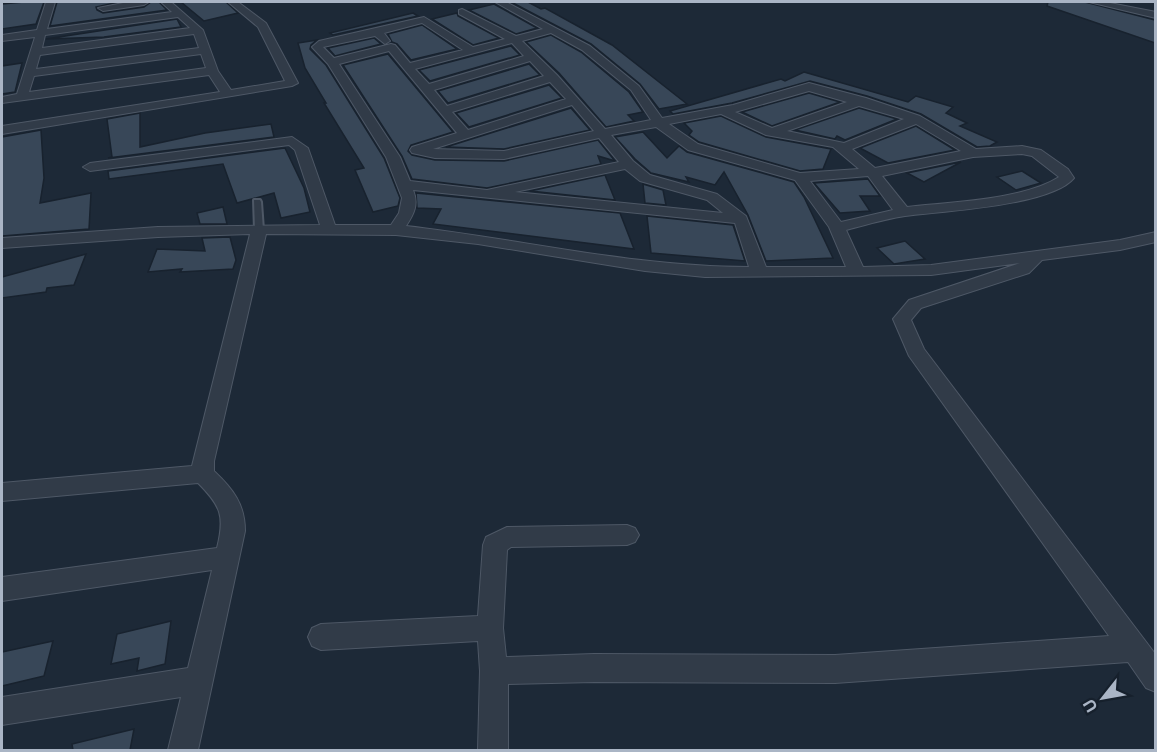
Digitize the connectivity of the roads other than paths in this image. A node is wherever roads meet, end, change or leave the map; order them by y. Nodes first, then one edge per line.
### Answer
1 (50, 2) edge
2 (144, 2) edge
3 (166, 2) edge
4 (233, 2) edge
5 (500, 2) edge
6 (1094, 2) edge
7 (103, 5) edge
8 (462, 12) dead end
9 (180, 14) junction
10 (1154, 16) edge
11 (100, 24) junction
12 (198, 30) junction
13 (551, 30) junction
14 (40, 32) junction
15 (376, 32) junction
16 (2, 38) edge
17 (514, 39) junction
18 (391, 47) junction
19 (206, 50) junction
20 (471, 50) junction
21 (37, 52) junction
22 (532, 57) junction
23 (332, 62) junction
24 (408, 67) junction
25 (212, 71) junction
26 (29, 73) junction
27 (553, 77) junction
28 (425, 88) junction
29 (228, 94) junction
30 (22, 97) junction
31 (2, 100) edge
32 (574, 100) junction
33 (862, 101) junction
34 (443, 111) junction
35 (723, 111) junction
36 (916, 119) junction
37 (660, 124) junction
38 (2, 130) edge
39 (771, 132) junction
40 (603, 133) junction
41 (465, 135) junction
42 (844, 148) junction
43 (417, 150) junction
44 (973, 153) junction
45 (393, 157) junction
46 (628, 164) junction
47 (90, 167) dead end
48 (872, 172) junction
49 (800, 177) junction
50 (405, 185) junction
51 (487, 194) junction
52 (257, 202) dead end
53 (903, 212) junction
54 (741, 219) junction
55 (837, 227) junction
56 (329, 229) junction
57 (259, 230) junction
58 (396, 230) junction
59 (1155, 237) edge
60 (2, 243) edge
61 (1041, 255) junction
62 (759, 271) junction
63 (857, 272) junction
64 (203, 474) junction
65 (2, 492) edge
66 (627, 535) dead end
67 (228, 557) junction
68 (2, 589) edge
69 (490, 628) junction
70 (321, 637) dead end
71 (1132, 648) junction
72 (494, 671) junction
73 (1155, 678) edge
74 (200, 680) junction
75 (2, 711) edge
76 (183, 750) edge
77 (493, 750) edge

1 - 14 street
2 - 7 street
3 - 9 street
4 - 29 street
5 - 13 street
6 - 10 street
7 - 11 street
8 - 17 street
9 - 11 street
9 - 12 street
11 - 14 street
12 - 19 street
12 - 21 street
13 - 17 street
13 - 37 street
14 - 16 street
14 - 21 street
15 - 18 street
15 - 20 street
15 - 23 street
17 - 20 street
17 - 22 street
18 - 23 street
18 - 24 street
19 - 25 street
19 - 26 street
20 - 24 street
21 - 26 street
22 - 27 street
22 - 28 street
23 - 45 street
24 - 28 street
25 - 29 street
25 - 30 street
26 - 30 street
27 - 32 street
27 - 34 street
28 - 34 street
29 - 38 street
30 - 31 street
32 - 40 street
32 - 41 street
33 - 35 street
33 - 36 street
33 - 39 street
34 - 41 street
35 - 37 street
35 - 39 street
36 - 42 street
36 - 44 street
37 - 40 street
37 - 49 street
39 - 42 street
40 - 43 street
40 - 46 street
41 - 43 street
42 - 48 street
43 - 45 street
44 - 48 street
44 - 53 street
45 - 50 street
46 - 51 street
46 - 54 street
47 - 56 street
48 - 49 street
48 - 53 street
49 - 55 street
50 - 51 street
50 - 58 street
51 - 54 street
52 - 57 lane
53 - 55 street
54 - 62 street
55 - 63 street
56 - 57 street
56 - 58 street
57 - 60 street
57 - 64 street
58 - 62 street
59 - 61 street
61 - 63 street
61 - 71 street
62 - 63 street
64 - 65 street
64 - 67 street
66 - 69 street
67 - 68 street
67 - 74 street
69 - 70 street
69 - 72 street
71 - 72 street
71 - 73 street
72 - 77 street
74 - 75 street
74 - 76 street

